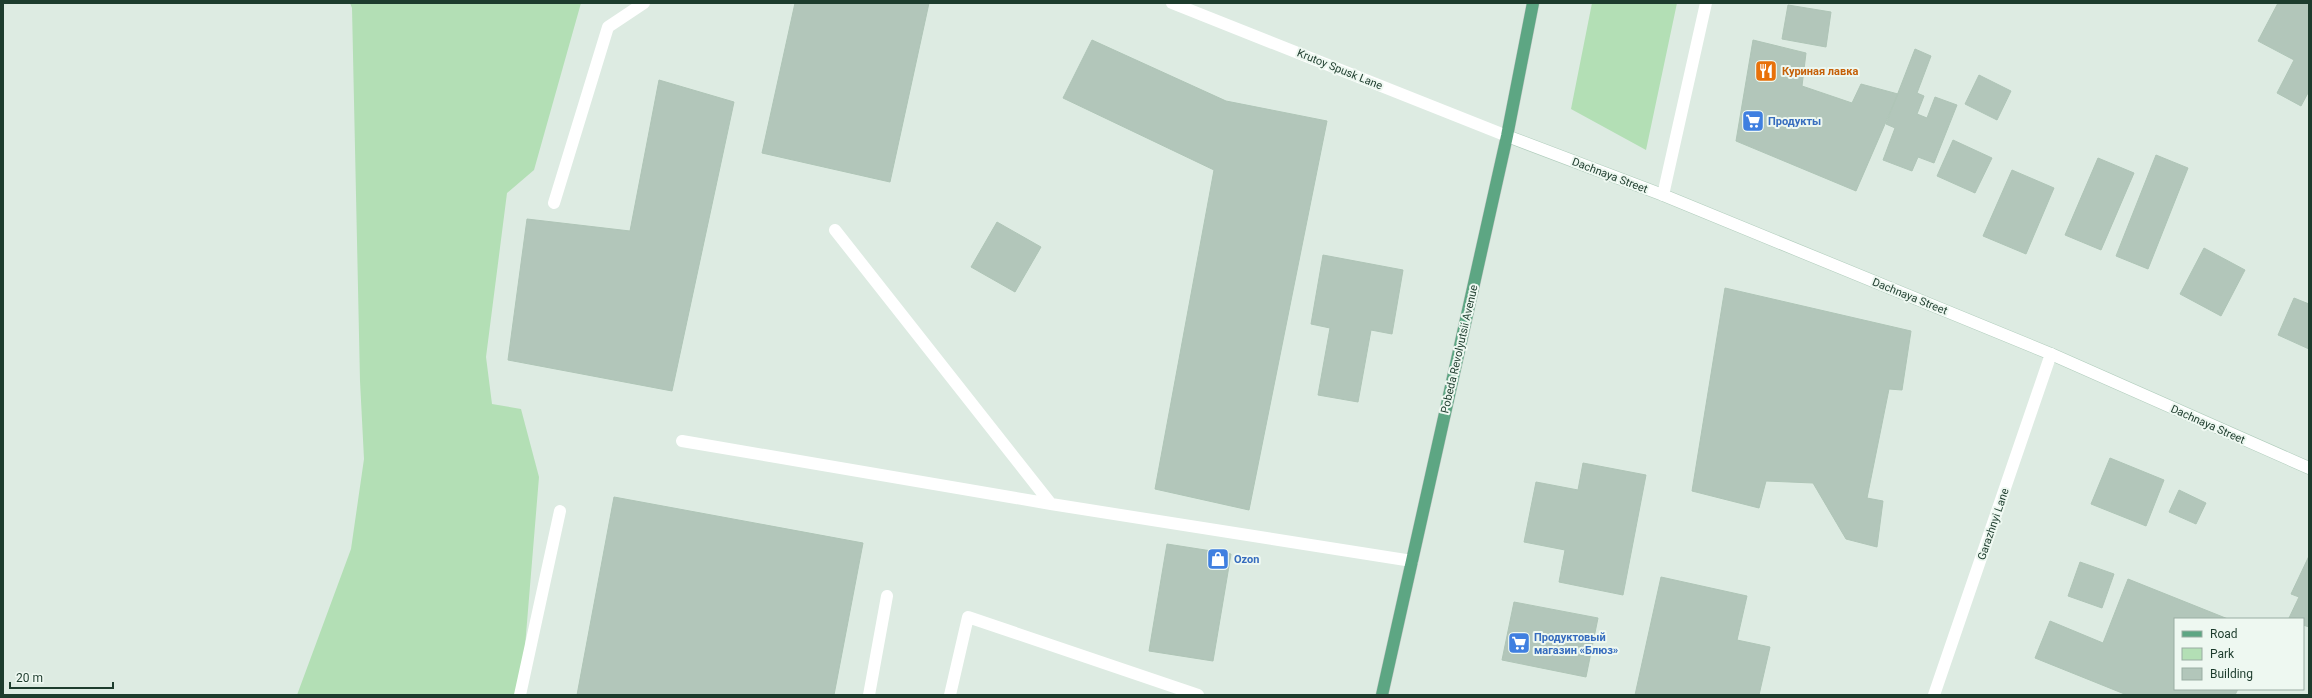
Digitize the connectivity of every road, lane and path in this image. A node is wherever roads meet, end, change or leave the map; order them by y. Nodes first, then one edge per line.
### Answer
1 (644, 3) edge
2 (1172, 3) edge
3 (1533, 3) edge
4 (1706, 3) edge
5 (1507, 136) junction
6 (1663, 195) junction
7 (554, 203) dead end
8 (835, 230) dead end
9 (2051, 354) junction
10 (682, 441) dead end
11 (2309, 468) edge
12 (1051, 504) junction
13 (560, 511) dead end
14 (1412, 561) junction
15 (887, 596) dead end
16 (520, 695) edge
17 (869, 695) edge
18 (950, 695) edge
19 (1198, 695) edge
20 (1382, 695) edge
21 (1934, 695) edge

1 - 7 street
2 - 5 street, Krutoy Spusk Lane
3 - 5 main road, Pobeda Revolyutsii Avenue
4 - 6 street
5 - 6 street, Dachnaya Street
5 - 14 main road, Pobeda Revolyutsii Avenue
6 - 9 street, Dachnaya Street
8 - 12 street
9 - 11 street, Dachnaya Street
9 - 21 street, Garazhnyi Lane
10 - 12 street
12 - 14 street
13 - 16 street
14 - 20 main road, Pobeda Revolyutsii Avenue
15 - 17 street
18 - 19 street

